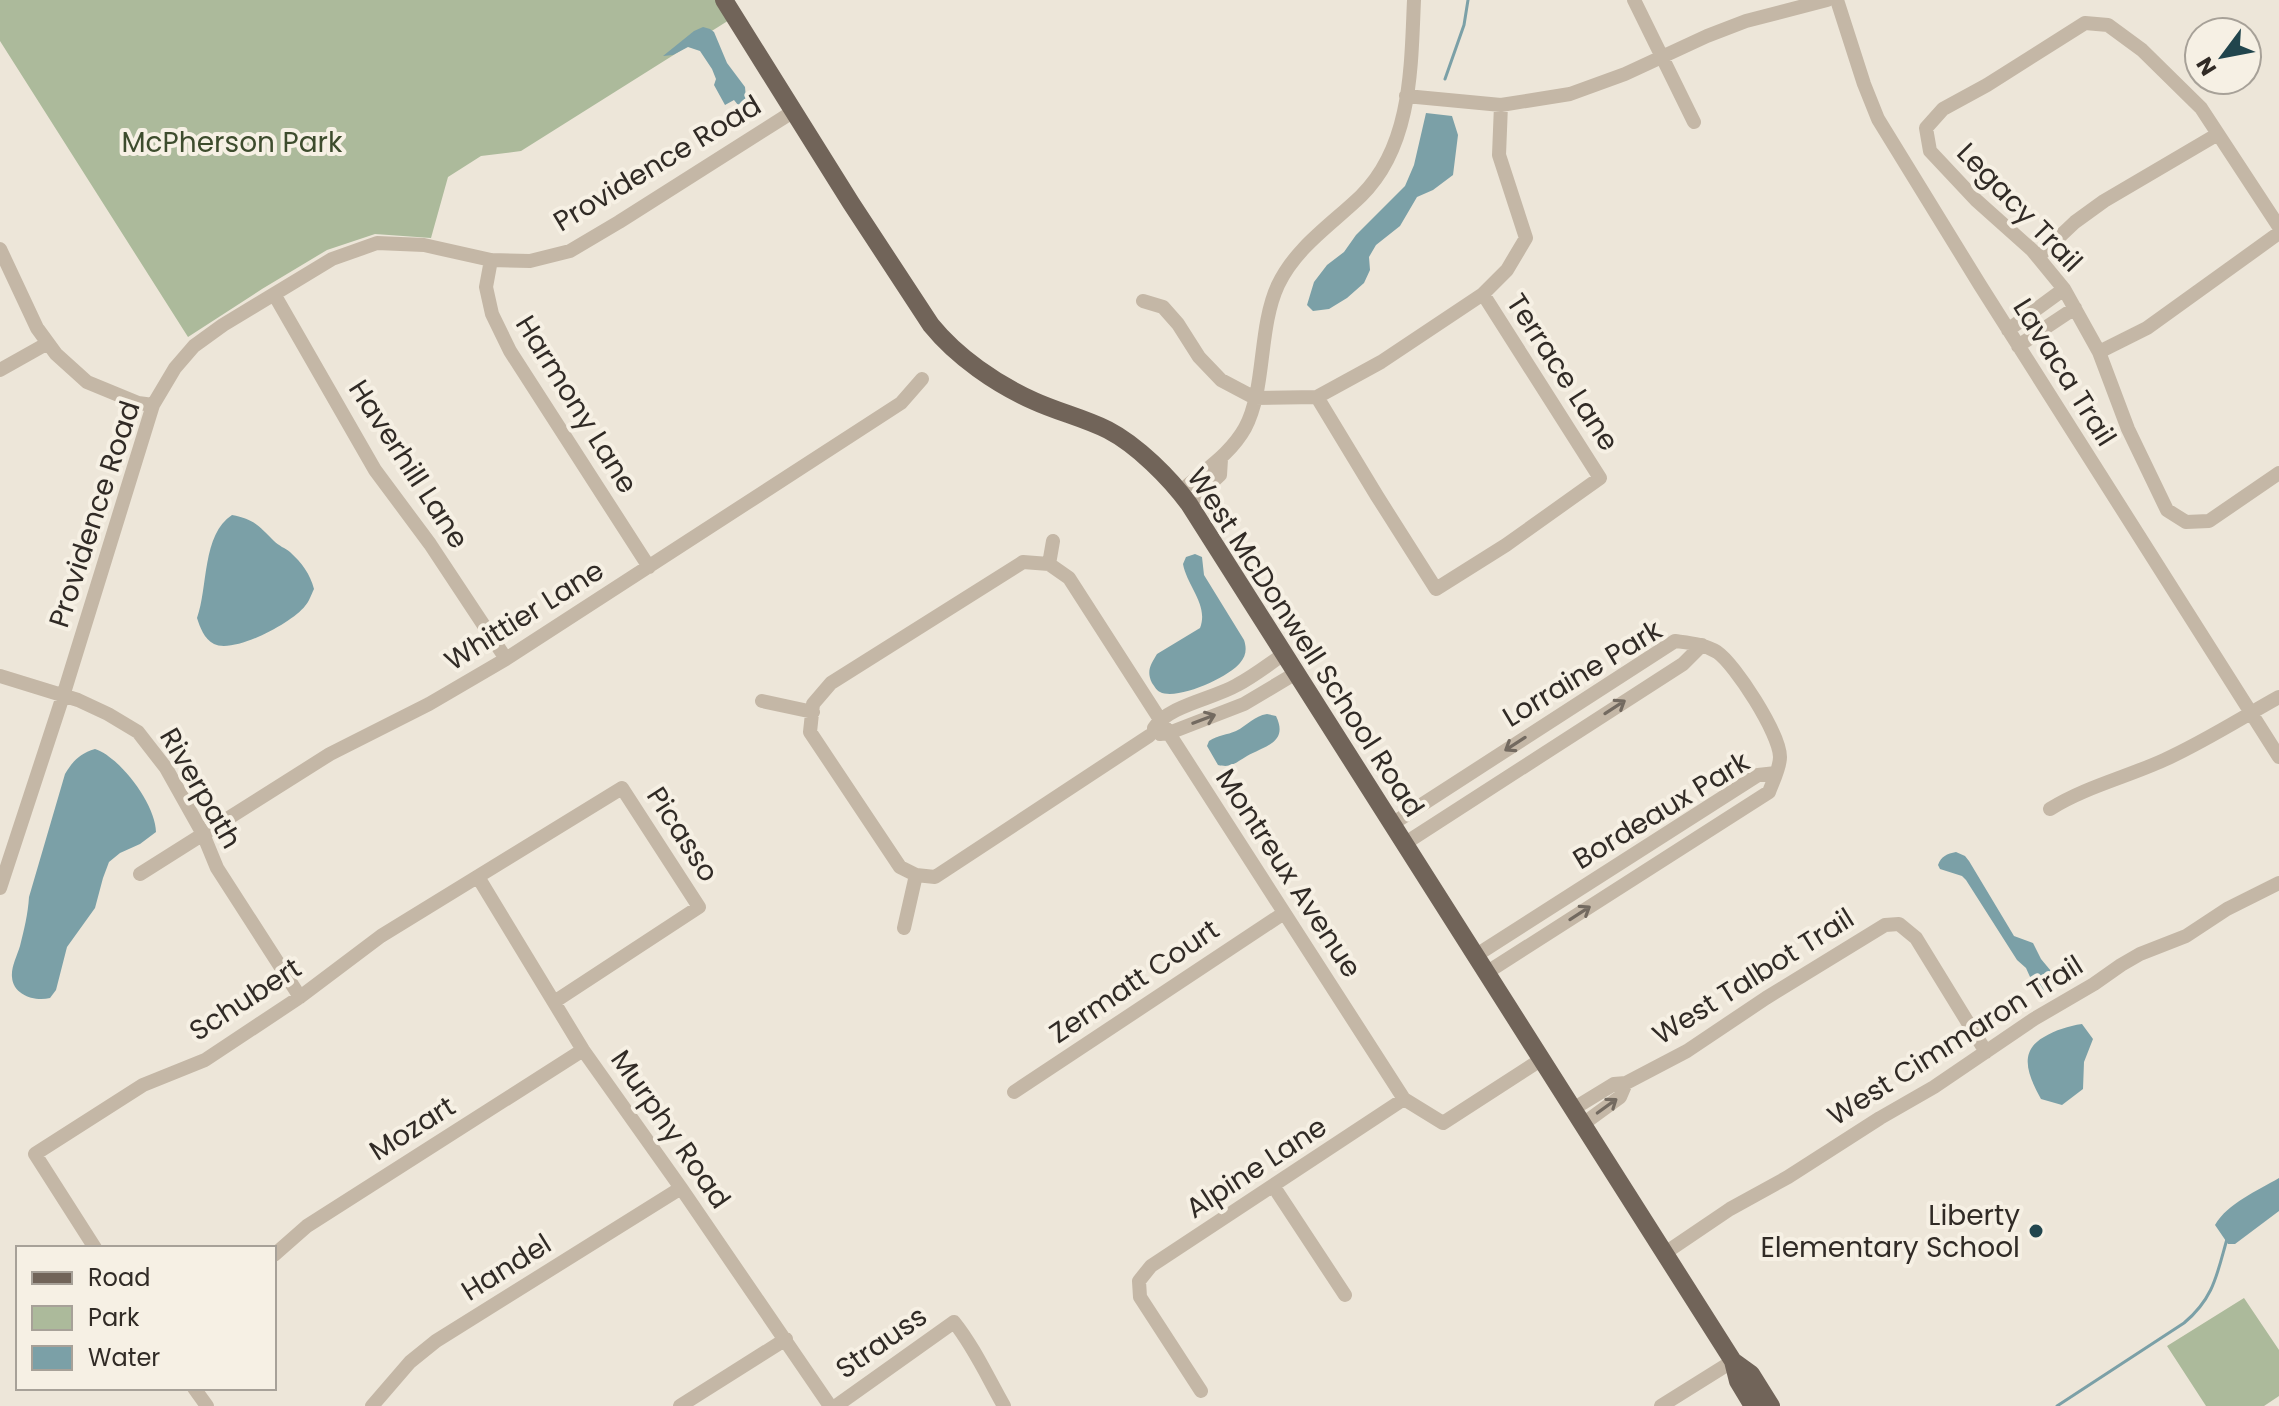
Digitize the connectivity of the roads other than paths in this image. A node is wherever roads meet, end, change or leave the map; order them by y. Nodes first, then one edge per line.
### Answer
1 (724, 0) edge
2 (1414, 0) edge
3 (1634, 0) edge
4 (1827, 0) edge
5 (1837, 0) edge
6 (1663, 58) junction
7 (1406, 96) junction
8 (1501, 105) junction
9 (794, 111) junction
10 (1694, 122) dead end
11 (2218, 134) junction
12 (2279, 227) edge
13 (2279, 233) edge
14 (0, 249) edge
15 (2038, 257) junction
16 (491, 260) junction
17 (2064, 289) junction
18 (274, 294) junction
19 (1483, 294) junction
20 (1143, 301) dead end
21 (2075, 308) junction
22 (2008, 330) junction
23 (48, 343) junction
24 (2018, 346) junction
25 (2099, 352) junction
26 (0, 370) edge
27 (922, 379) dead end
28 (1317, 397) junction
29 (1255, 398) junction
30 (153, 405) junction
31 (2279, 473) edge
32 (1185, 498) junction
33 (1053, 541) dead end
34 (1049, 564) junction
35 (649, 567) junction
36 (1702, 645) junction
37 (1284, 654) junction
38 (506, 659) junction
39 (1296, 673) junction
40 (0, 676) edge
41 (63, 696) junction
42 (2279, 697) edge
43 (762, 701) dead end
44 (813, 712) junction
45 (2251, 713) junction
46 (1160, 720) junction
47 (1169, 733) junction
48 (1149, 736) junction
49 (2279, 757) edge
50 (1776, 773) junction
51 (1432, 798) junction
52 (2050, 809) dead end
53 (1444, 818) junction
54 (1392, 824) junction
55 (203, 834) junction
56 (1404, 844) junction
57 (140, 874) dead end
58 (916, 875) junction
59 (478, 877) junction
60 (2279, 883) edge
61 (0, 888) edge
62 (1284, 913) junction
63 (904, 928) dead end
64 (1519, 928) junction
65 (1530, 945) junction
66 (1475, 956) junction
67 (1486, 973) junction
68 (300, 997) junction
69 (554, 1002) junction
70 (583, 1050) junction
71 (1986, 1052) junction
72 (1542, 1059) junction
73 (1014, 1092) dead end
74 (1404, 1099) junction
75 (1578, 1116) junction
76 (1274, 1187) junction
77 (681, 1188) junction
78 (94, 1246) edge
79 (276, 1253) edge
80 (1665, 1253) junction
81 (1345, 1295) dead end
82 (786, 1339) junction
83 (1733, 1361) junction
84 (1201, 1391) dead end
85 (372, 1406) edge
86 (680, 1406) edge
87 (830, 1406) edge
88 (836, 1406) edge
89 (1004, 1406) edge
90 (1661, 1406) edge
91 (1753, 1406) edge
92 (1771, 1406) edge

1 - 9 main road, West McDonwell School Road
2 - 7 street
3 - 6 street
4 - 6 street
5 - 22 street, Lavaca Trail
6 - 8 street
6 - 10 street
7 - 8 street
7 - 29 street
8 - 19 street
9 - 16 street, Providence Road
9 - 32 main road, West McDonwell School Road
11 - 12 street, Legacy Trail
11 - 15 street
11 - 15 street, Legacy Trail
13 - 25 street
14 - 23 street
15 - 17 street, Legacy Trail
16 - 18 street, Providence Road
16 - 35 street, Harmony Lane
17 - 21 street, Legacy Trail
17 - 22 street
18 - 30 street, Providence Road
18 - 38 street, Haverhill Lane
19 - 28 street
19 - 28 street, Terrace Lane
20 - 29 street
21 - 24 street
21 - 25 street, Legacy Trail
22 - 24 street, Lavaca Trail
23 - 26 street
23 - 30 street
24 - 45 street, Lavaca Trail
25 - 31 street, Legacy Trail
27 - 35 street, Whittier Lane
28 - 29 street
29 - 32 street
30 - 41 street, Providence Road
32 - 37 main road, West McDonwell School Road
33 - 34 street
34 - 44 street
34 - 46 street, Montreux Avenue
35 - 38 street, Whittier Lane
36 - 50 street
36 -> 51 street, Lorraine Park
53 -> 36 street, Lorraine Park
37 - 39 main road, West McDonwell School Road
37 - 46 street
38 - 55 street, Whittier Lane
47 -> 39 street
39 - 54 main road, West McDonwell School Road
40 - 41 street, Riverpath
41 - 55 street, Riverpath
41 - 61 street, Providence Road
42 - 45 street
43 - 44 street
44 - 58 street
45 - 49 street, Lavaca Trail
45 - 52 street
46 - 47 street, Montreux Avenue
46 - 48 street
47 - 48 street
47 - 62 street, Montreux Avenue
48 - 58 street
50 - 64 street, Bordeaux Park
65 -> 50 street, Bordeaux Park
51 - 53 street
51 - 54 street, Lorraine Park
53 - 56 street, Lorraine Park
54 - 56 main road, West McDonwell School Road
55 - 57 street, Whittier Lane
55 - 68 street, Riverpath
56 - 66 main road, West McDonwell School Road
58 - 63 street
59 - 68 street, Schubert
59 - 69 street, Murphy Road
59 - 69 street, Picasso
60 - 71 street, West Cimmaron Trail
62 - 73 street, Zermatt Court
62 - 74 street, Montreux Avenue
64 - 65 street
64 - 66 street, Bordeaux Park
65 - 67 street, Bordeaux Park
66 - 67 main road, West McDonwell School Road
67 - 72 main road, West McDonwell School Road
68 - 78 street, Schubert
69 - 70 street, Murphy Road
70 - 77 street, Murphy Road
70 - 79 street, Mozart
71 - 75 street, West Talbot Trail
71 - 80 street, West Cimmaron Trail
72 - 74 street, Montreux Avenue
72 - 75 main road, West McDonwell School Road
74 - 76 street, Alpine Lane
75 - 80 main road, West McDonwell School Road
76 - 81 street
76 - 84 street, Alpine Lane
77 - 82 street, Murphy Road
77 - 85 street, Handel
80 - 83 main road, West McDonwell School Road
82 - 86 street
82 - 87 street, Murphy Road
83 - 90 street
83 - 91 main road, West McDonwell School Road
83 - 92 main road, West McDonwell School Road
88 - 89 street, Strauss

